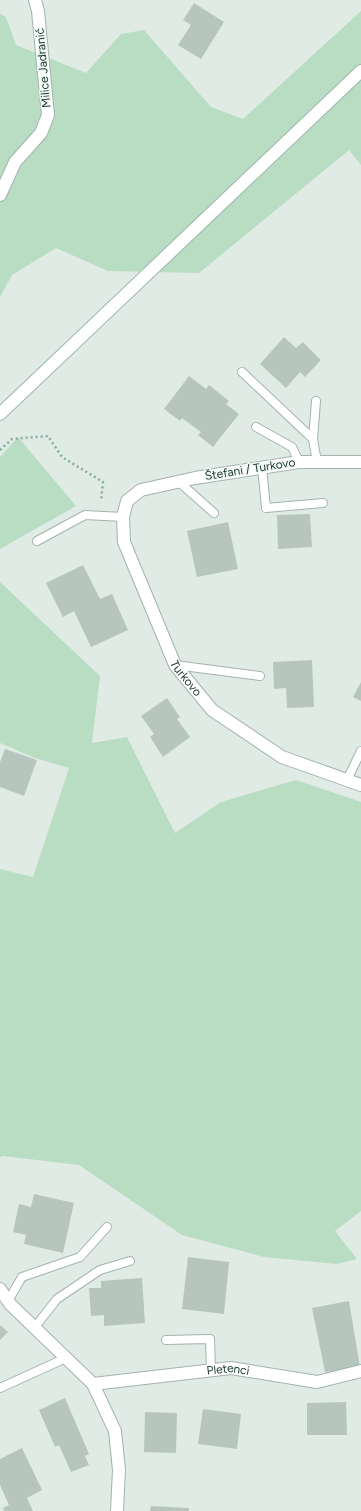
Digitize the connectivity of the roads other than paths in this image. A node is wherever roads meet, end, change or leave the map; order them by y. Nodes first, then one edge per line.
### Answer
1 (35, 0) edge
2 (361, 71) edge
3 (0, 195) edge
4 (242, 372) dead end
5 (316, 401) dead end
6 (0, 414) edge
7 (256, 427) dead end
8 (313, 439) junction
9 (299, 462) junction
10 (317, 462) junction
11 (361, 462) edge
12 (262, 468) junction
13 (179, 482) junction
14 (141, 490) joint
15 (323, 503) dead end
16 (214, 513) dead end
17 (123, 517) junction
18 (37, 541) dead end
19 (175, 665) junction
20 (260, 676) dead end
21 (361, 751) edge
22 (347, 780) junction
23 (361, 786) edge
24 (107, 1226) dead end
25 (130, 1261) dead end
26 (0, 1289) edge
27 (8, 1301) junction
28 (35, 1327) junction
29 (166, 1340) dead end
30 (66, 1358) junction
31 (211, 1370) junction
32 (361, 1370) edge
33 (93, 1384) junction
34 (0, 1388) edge
35 (117, 1511) edge

1 - 3 street, Milice Jadranić
2 - 6 street
4 - 8 lane
5 - 8 lane
7 - 9 lane
8 - 10 lane
9 - 10 street, Štefani / Turkovo
9 - 12 street, Štefani / Turkovo
10 - 11 street, Štefani / Turkovo
12 - 13 street, Štefani / Turkovo
12 - 15 lane
13 - 14 street, Štefani / Turkovo
13 - 16 lane
14 - 17 street, Turkovo
17 - 18 lane
17 - 19 street, Turkovo
19 - 20 lane
19 - 22 street, Turkovo
21 - 22 lane
22 - 23 street, Turkovo
24 - 27 lane
25 - 28 lane
26 - 27 street
27 - 28 street
28 - 30 street
29 - 31 lane
30 - 33 street
30 - 34 lane
31 - 32 street, Pletenci
31 - 33 street, Pletenci
33 - 35 street

